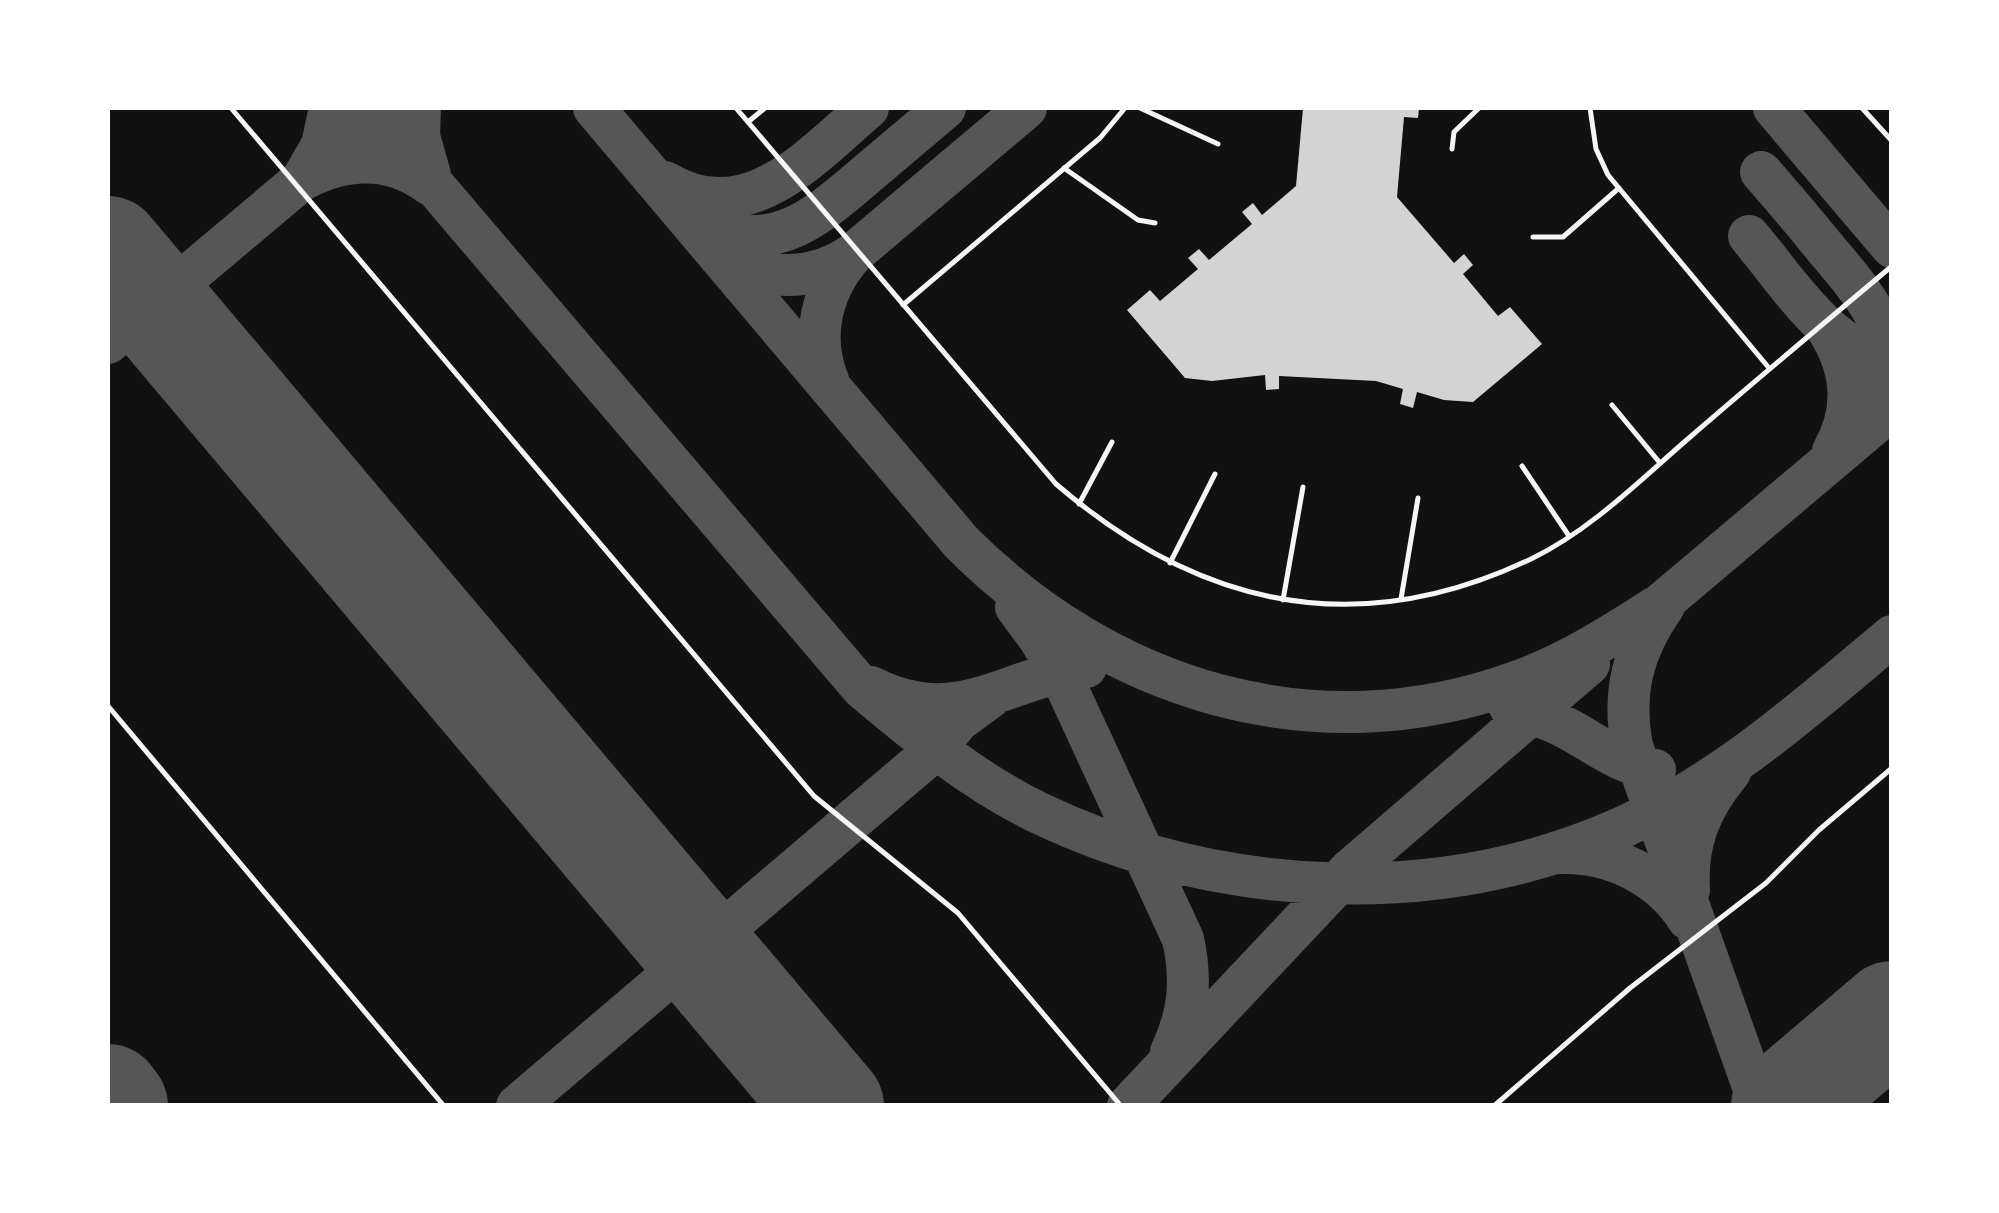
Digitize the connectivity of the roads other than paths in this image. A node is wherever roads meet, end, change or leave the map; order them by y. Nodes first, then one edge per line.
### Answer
1 (232, 108) edge
2 (736, 108) edge
3 (765, 108) edge
4 (1126, 108) edge
5 (1140, 108) edge
6 (1479, 108) edge
7 (1590, 108) edge
8 (1862, 108) edge
9 (748, 122) junction
10 (1892, 141) edge
11 (1218, 144) dead end
12 (1452, 149) dead end
13 (1064, 168) junction
14 (1619, 188) junction
15 (1155, 223) dead end
16 (1534, 238) dead end
17 (1892, 266) edge
18 (903, 305) junction
19 (1770, 368) junction
20 (1612, 406) dead end
21 (1112, 442) dead end
22 (1660, 463) junction
23 (1522, 466) dead end
24 (1216, 474) dead end
25 (1303, 488) dead end
26 (1418, 498) dead end
27 (1078, 504) junction
28 (1570, 536) junction
29 (1170, 563) junction
30 (1283, 600) junction
31 (1401, 600) junction
32 (108, 706) edge
33 (1892, 768) edge
34 (444, 1106) edge
35 (1121, 1106) edge
36 (1494, 1106) edge

1 - 35 lane
2 - 9 lane
3 - 9 lane
4 - 13 lane
5 - 11 lane
6 - 12 lane
7 - 14 lane
8 - 10 lane
9 - 18 lane
13 - 15 lane
13 - 18 lane
14 - 16 lane
14 - 19 lane
17 - 19 lane
18 - 27 lane
19 - 22 lane
20 - 22 lane
21 - 27 lane
22 - 28 lane
23 - 28 lane
24 - 29 lane
25 - 30 lane
26 - 31 lane
27 - 29 lane
28 - 31 lane
29 - 30 lane
30 - 31 lane
32 - 34 lane
33 - 36 lane

